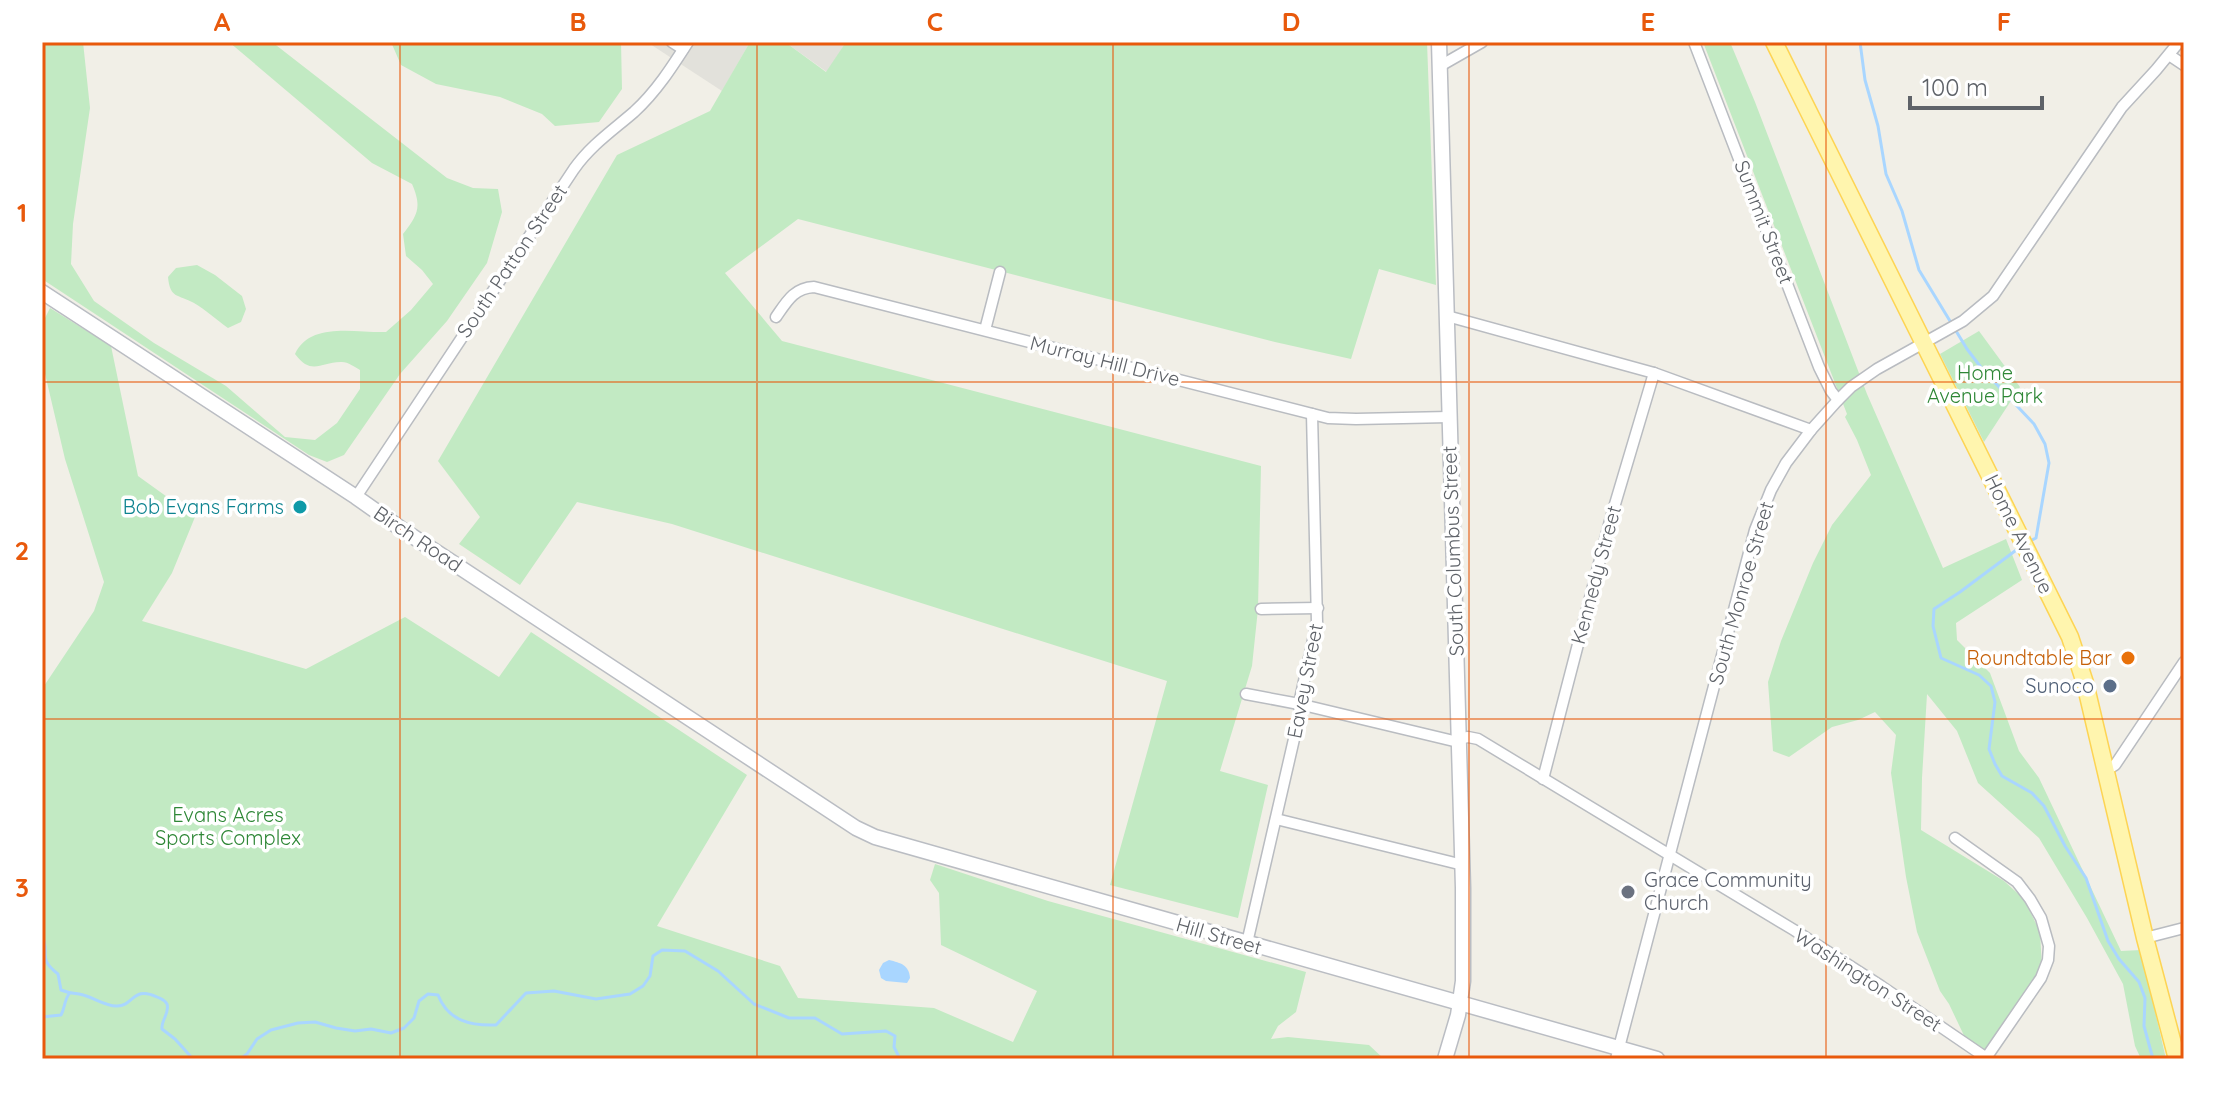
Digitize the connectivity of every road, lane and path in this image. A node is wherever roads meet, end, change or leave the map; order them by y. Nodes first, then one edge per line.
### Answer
1 (672, 42) edge
2 (1439, 42) edge
3 (1482, 42) edge
4 (1694, 42) edge
5 (1774, 42) edge
6 (2179, 42) edge
7 (685, 46) edge
8 (2169, 55) junction
9 (2184, 65) edge
10 (1440, 66) junction
11 (1000, 272) dead end
12 (42, 292) edge
13 (1447, 316) junction
14 (776, 317) dead end
15 (985, 330) junction
16 (1924, 342) junction
17 (1654, 373) junction
18 (1838, 400) junction
19 (1312, 414) junction
20 (1449, 417) junction
21 (1811, 430) junction
22 (356, 497) junction
23 (1318, 608) junction
24 (1261, 609) dead end
25 (2184, 662) edge
26 (1246, 694) dead end
27 (1299, 704) junction
28 (1458, 741) junction
29 (2105, 771) junction
30 (1543, 779) junction
31 (793, 786) joint
32 (1276, 819) junction
33 (1955, 838) dead end
34 (1670, 854) junction
35 (1463, 865) junction
36 (2184, 928) edge
37 (2145, 938) junction
38 (1247, 943) junction
39 (1460, 1004) junction
40 (1618, 1054) edge
41 (1987, 1058) edge
42 (1445, 1059) edge
43 (1657, 1059) edge
44 (2177, 1059) edge

1 - 7 street
2 - 10 street, South Columbus Street
3 - 10 street
4 - 18 street, Summit Street
5 - 16 main road, Home Avenue
6 - 8 street, South Monroe Street
7 - 22 street, South Patton Street
8 - 9 street
8 - 16 street, South Monroe Street
10 - 13 street, South Columbus Street
11 - 15 street
12 - 22 street, Birch Road
13 - 17 street
13 - 20 street, South Columbus Street
14 - 15 street, Murray Hill Drive
15 - 19 street, Murray Hill Drive
16 - 18 street, South Monroe Street
16 - 29 main road, Home Avenue
17 - 21 street
17 - 30 street, Kennedy Street
18 - 21 street, South Monroe Street
19 - 20 street, Murray Hill Drive
19 - 23 street, Eavey Street
20 - 28 street, South Columbus Street
21 - 34 street, South Monroe Street
22 - 31 street, Birch Road
23 - 24 street
23 - 27 street, Eavey Street
25 - 29 street
26 - 27 street, Washington Street
27 - 28 street, Washington Street
27 - 32 street, Eavey Street
28 - 30 street, Washington Street
28 - 35 street, South Columbus Street
29 - 37 main road, Home Avenue
30 - 34 street, Washington Street
31 - 38 street, Hill Street
32 - 35 street
32 - 38 street, Eavey Street
33 - 41 street
34 - 40 street, South Monroe Street
34 - 41 street, Washington Street
35 - 39 street, South Columbus Street
36 - 37 street
37 - 44 main road, Home Avenue
38 - 39 street, Hill Street
39 - 40 street, Hill Street
39 - 42 street, South Columbus Street
40 - 43 street, Hill Street

